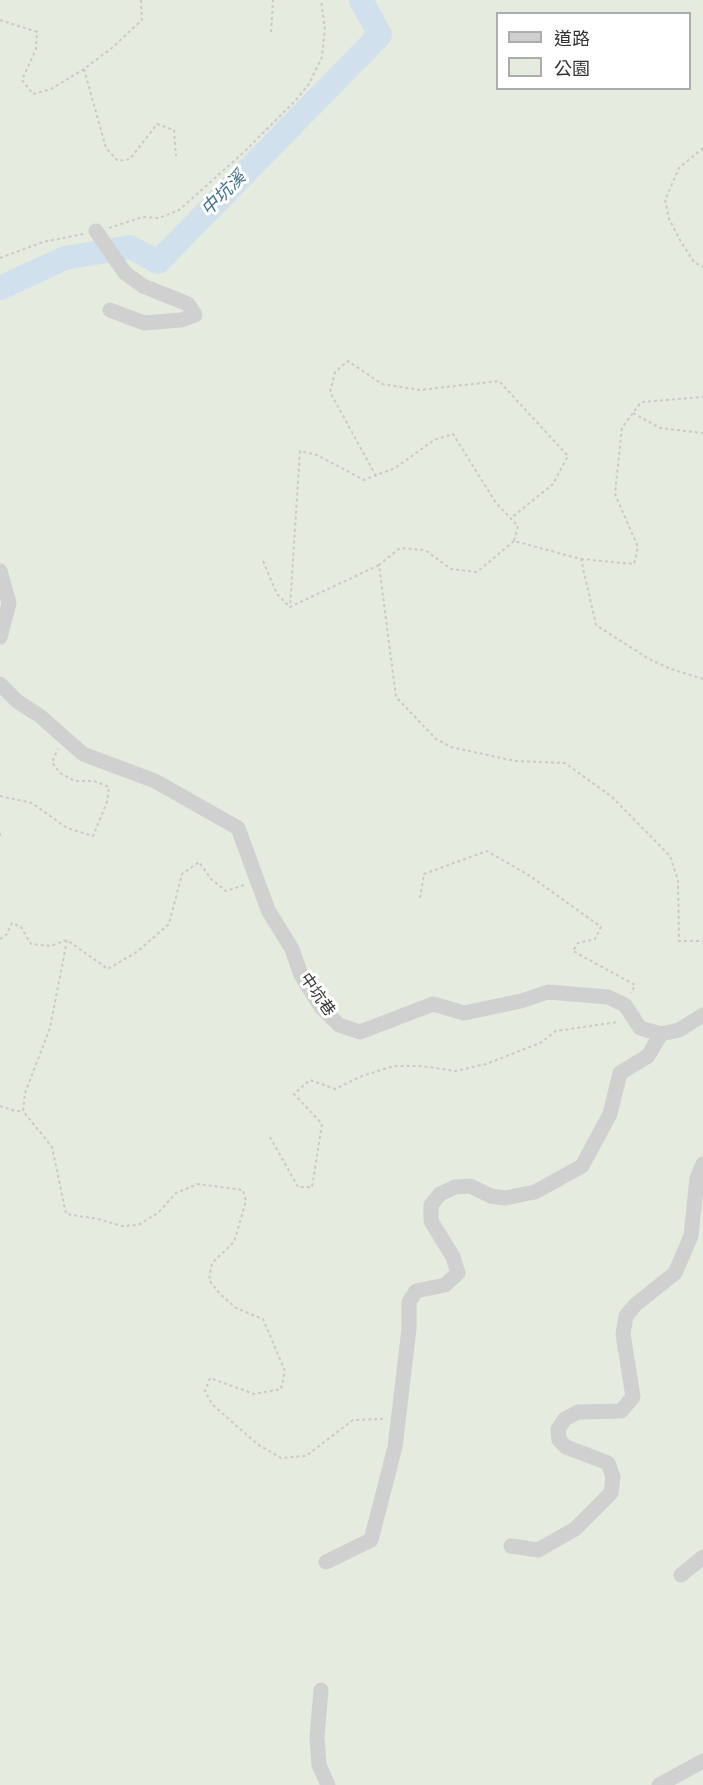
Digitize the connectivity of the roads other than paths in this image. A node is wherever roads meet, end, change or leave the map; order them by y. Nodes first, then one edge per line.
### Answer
1 (96, 231) road end
2 (111, 310) dead end
3 (0, 571) edge
4 (0, 637) edge
5 (0, 684) edge
6 (703, 1015) edge
7 (661, 1034) junction
8 (703, 1164) edge
9 (511, 1546) dead end
10 (703, 1557) edge
11 (326, 1562) dead end
12 (681, 1575) dead end
13 (321, 1690) dead end
14 (703, 1761) edge
15 (328, 1785) edge
16 (659, 1785) edge

1 - 2 street
3 - 4 street
5 - 7 street, 中坑巷
6 - 7 street
7 - 11 street
8 - 9 street
10 - 12 street
13 - 15 street
14 - 16 street

